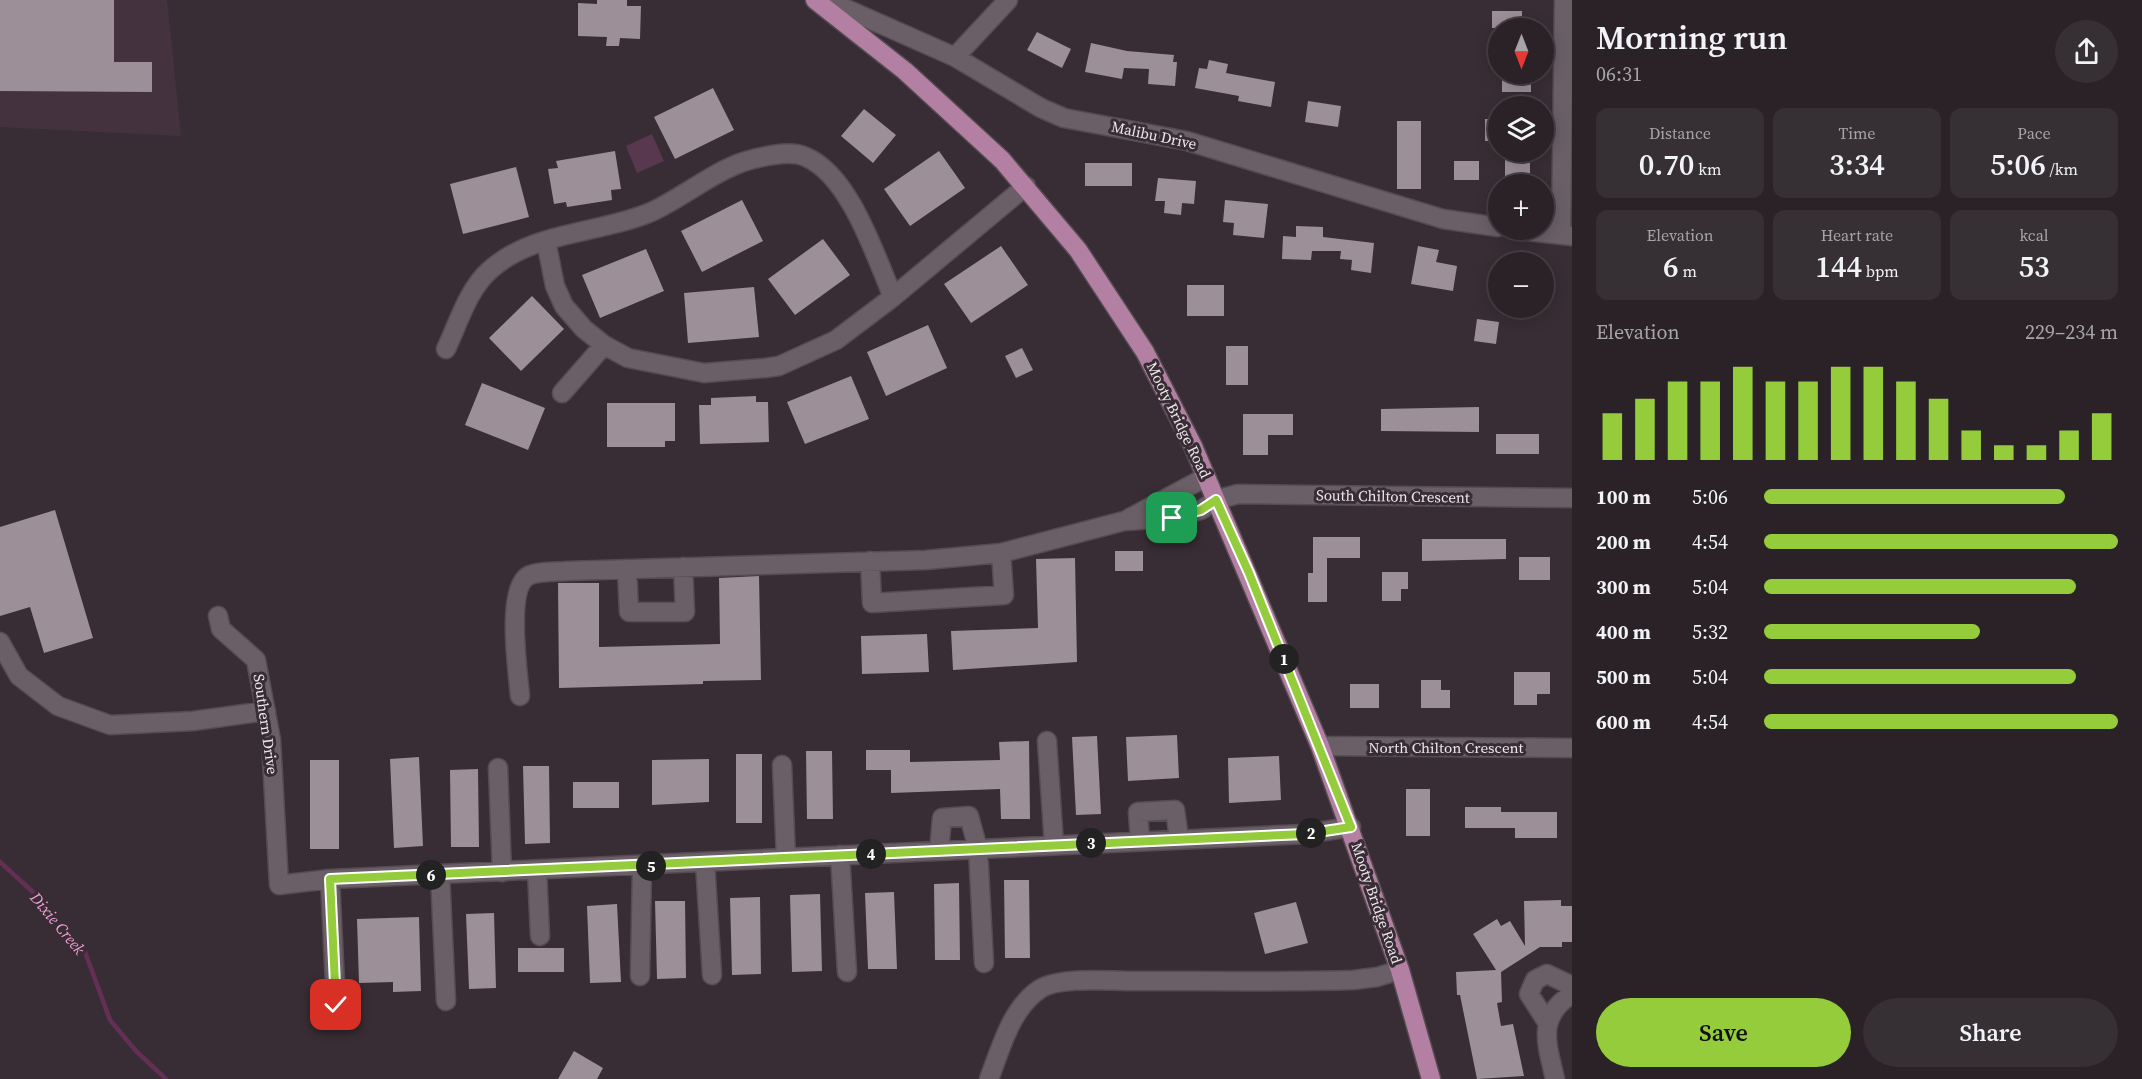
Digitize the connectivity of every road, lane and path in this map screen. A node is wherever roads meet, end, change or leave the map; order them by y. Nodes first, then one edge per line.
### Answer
1 (815, 0) edge
2 (826, 0) edge
3 (1008, 0) edge
4 (1564, 0) edge
5 (955, 57) junction
6 (1026, 186) junction
7 (1488, 226) edge
8 (1566, 236) edge
9 (546, 241) junction
10 (893, 297) junction
11 (604, 345) junction
12 (446, 349) dead end
13 (562, 393) dead end
14 (1206, 477) junction
15 (1572, 498) edge
16 (1216, 500) junction
17 (1124, 521) junction
18 (1001, 553) junction
19 (870, 561) junction
20 (683, 567) junction
21 (627, 569) junction
22 (218, 616) dead end
23 (0, 642) edge
24 (520, 696) dead end
25 (266, 711) junction
26 (1047, 741) dead end
27 (1320, 746) junction
28 (1572, 748) edge
29 (782, 765) dead end
30 (498, 768) dead end
31 (1351, 827) junction
32 (1179, 839) junction
33 (1140, 841) junction
34 (1054, 845) junction
35 (978, 849) junction
36 (939, 851) junction
37 (840, 855) junction
38 (786, 858) junction
39 (705, 862) junction
40 (642, 866) junction
41 (537, 870) junction
42 (502, 872) junction
43 (440, 874) junction
44 (330, 879) junction
45 (540, 936) dead end
46 (984, 963) dead end
47 (1400, 970) junction
48 (847, 972) dead end
49 (712, 975) dead end
50 (639, 976) dead end
51 (1572, 986) edge
52 (1572, 994) edge
53 (446, 1000) dead end
54 (336, 1005) dead end
55 (1547, 1022) junction
56 (989, 1079) edge
57 (1431, 1079) edge
58 (1555, 1079) edge

1 - 6 main road, Mooty Bridge Road
2 - 5 street, Malibu Drive
3 - 5 street
4 - 8 street
5 - 7 street, Malibu Drive
6 - 10 street
6 - 14 main road, Mooty Bridge Road
9 - 10 street
9 - 11 street
9 - 12 street
10 - 11 street
11 - 13 street
14 - 16 main road, Mooty Bridge Road
14 - 17 street
15 - 16 street, South Chilton Crescent
16 - 17 street, South Chilton Crescent
16 - 27 main road, Mooty Bridge Road
17 - 18 street
18 - 19 street
18 - 19 street
19 - 20 street
20 - 21 street
20 - 21 street
21 - 24 street
22 - 25 street, Southern Drive
23 - 25 street
25 - 44 street, Southern Drive
26 - 34 street
27 - 28 street, North Chilton Crescent
27 - 31 main road, Mooty Bridge Road
29 - 38 street
30 - 42 street
31 - 32 street
31 - 47 main road, Mooty Bridge Road
32 - 33 street
32 - 33 street
33 - 34 street
34 - 35 street
35 - 36 street
35 - 36 street
35 - 46 street
36 - 37 street
37 - 38 street
37 - 48 street
38 - 39 street
39 - 40 street
39 - 49 street
40 - 41 street
40 - 50 street
41 - 42 street
41 - 45 street
42 - 43 street
43 - 44 street
43 - 53 street
44 - 54 street
47 - 56 street
47 - 57 main road, Mooty Bridge Road
51 - 55 street
52 - 55 street
55 - 58 street

